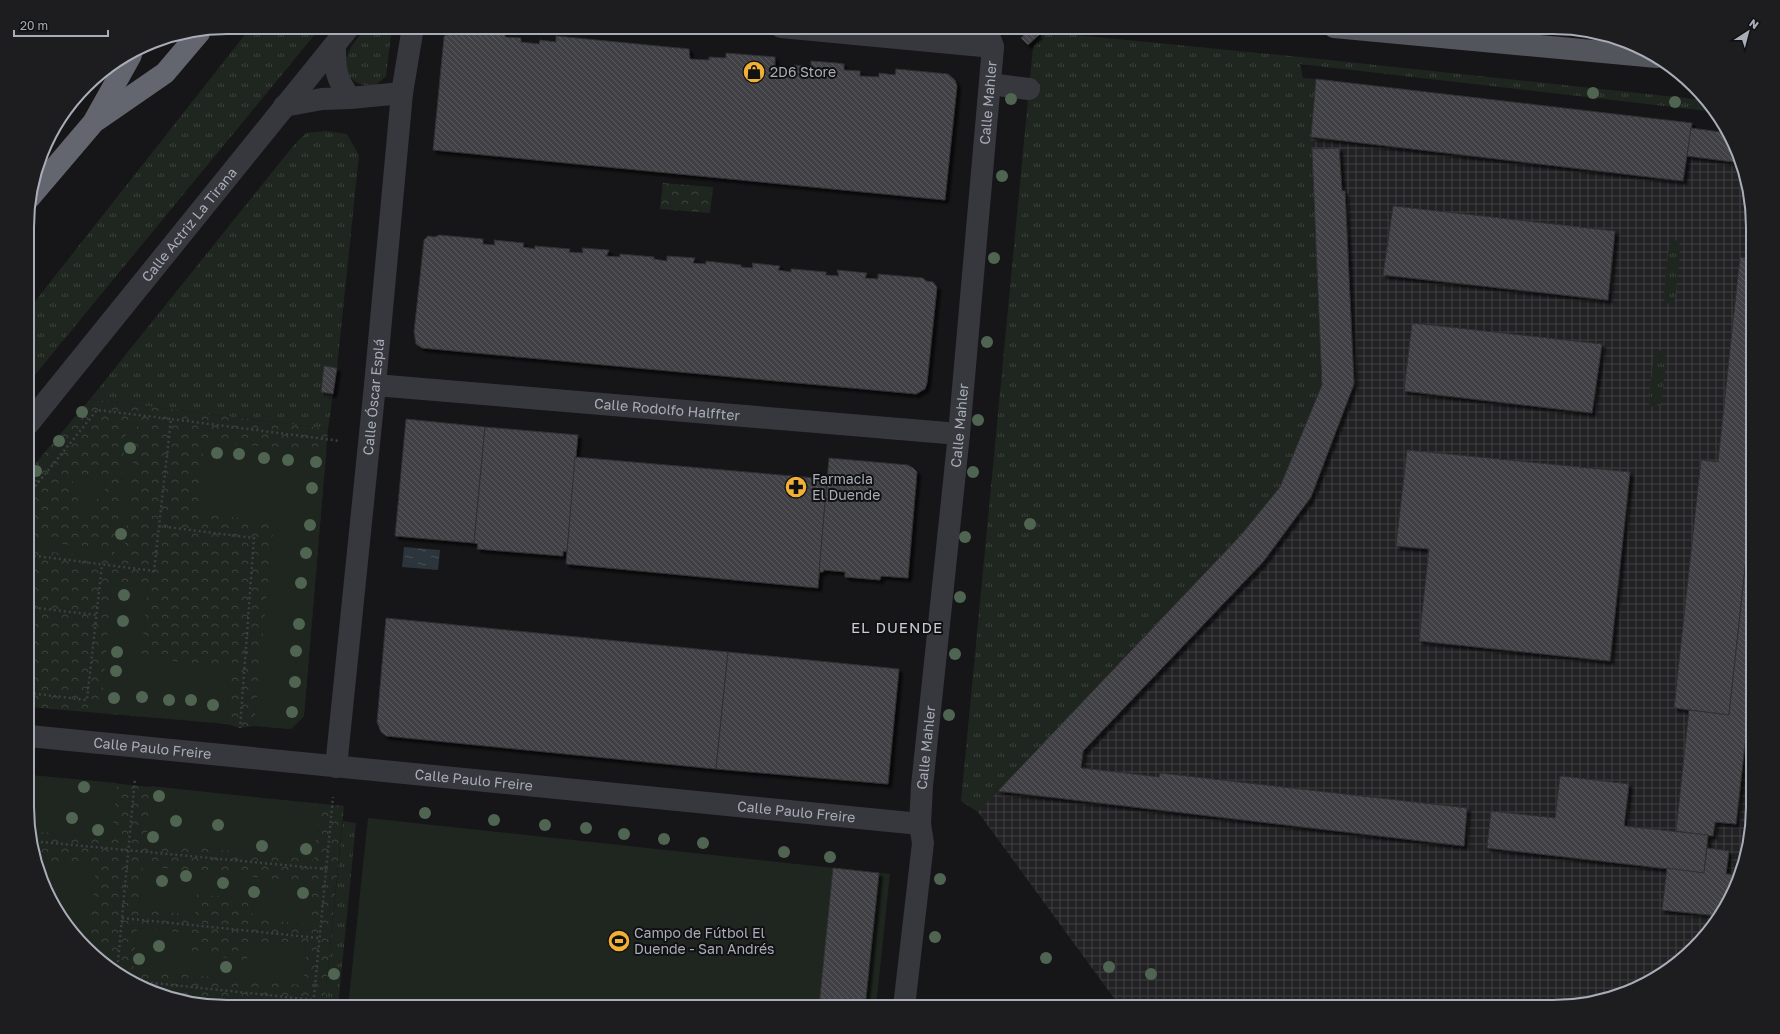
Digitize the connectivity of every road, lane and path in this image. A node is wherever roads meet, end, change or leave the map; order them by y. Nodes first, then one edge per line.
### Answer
1 (343, 34) edge
2 (412, 34) edge
3 (927, 34) edge
4 (1409, 34) edge
5 (196, 37) edge
6 (990, 37) edge
7 (335, 44) junction
8 (1641, 55) edge
9 (127, 63) edge
10 (990, 84) junction
11 (1029, 89) dead end
12 (402, 93) junction
13 (350, 98) junction
14 (284, 106) junction
15 (93, 123) junction
16 (39, 187) edge
17 (375, 385) junction
18 (34, 417) edge
19 (171, 419) junction
20 (959, 434) junction
21 (340, 441) dead end
22 (34, 488) edge
23 (159, 526) junction
24 (34, 556) edge
25 (102, 565) junction
26 (34, 608) edge
27 (96, 615) junction
28 (34, 694) edge
29 (240, 728) dead end
30 (34, 737) edge
31 (336, 767) junction
32 (135, 778) dead end
33 (333, 797) dead end
34 (920, 824) junction
35 (38, 842) edge
36 (129, 850) junction
37 (326, 869) junction
38 (122, 918) junction
39 (319, 938) junction
40 (118, 965) edge
41 (147, 982) edge
42 (314, 1000) joint
43 (905, 1000) edge

1 - 7 street, Calle Actriz La Tirana
2 - 12 street, Calle Óscar Esplá
3 - 6 street
4 - 8 main road
5 - 15 highway
6 - 10 street, Calle Mahler
7 - 13 street
7 - 14 street, Calle Actriz La Tirana
9 - 15 highway
10 - 11 street
10 - 20 street, Calle Mahler
12 - 13 street
12 - 17 street, Calle Óscar Esplá
13 - 14 street
14 - 18 street, Calle Actriz La Tirana
15 - 16 highway
17 - 20 street, Calle Rodolfo Halffter
17 - 31 street, Calle Óscar Esplá
19 - 21 path
19 - 22 path
19 - 23 path
20 - 34 street, Calle Mahler
23 - 25 path
23 - 29 path
24 - 25 path
25 - 27 path
26 - 27 path
27 - 28 path
30 - 31 street, Calle Paulo Freire
31 - 34 street, Calle Paulo Freire
32 - 36 path
33 - 37 path
34 - 43 street, Calle Mahler
35 - 36 path
36 - 37 path
36 - 38 path
37 - 39 path
38 - 39 path
38 - 40 path
39 - 42 path
41 - 42 path

